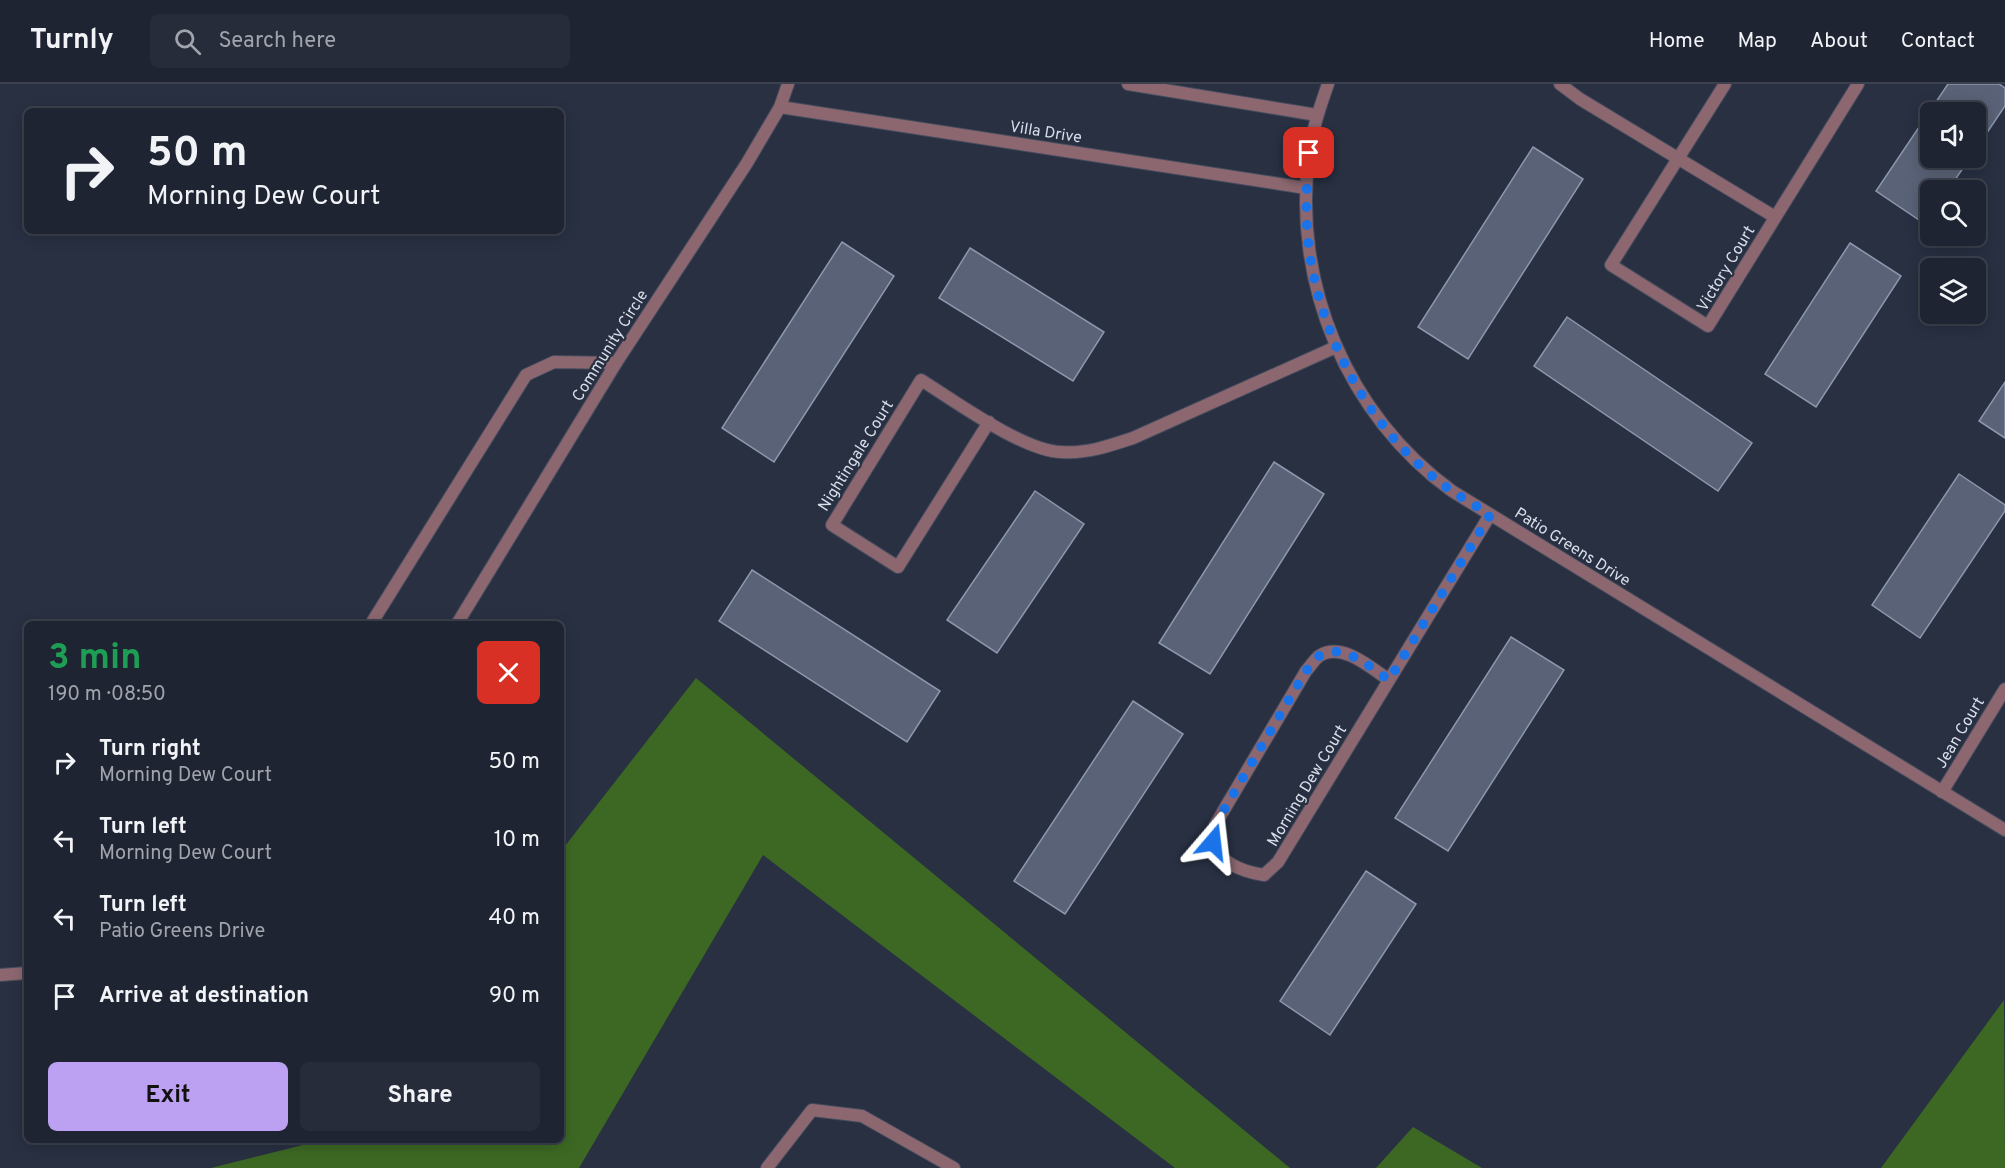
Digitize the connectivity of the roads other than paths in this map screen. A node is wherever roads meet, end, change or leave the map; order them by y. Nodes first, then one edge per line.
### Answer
1 (788, 84) edge
2 (1128, 84) edge
3 (1328, 84) edge
4 (1560, 84) edge
5 (1725, 84) edge
6 (1858, 84) edge
7 (780, 107) junction
8 (1317, 114) junction
9 (1679, 159) junction
10 (1306, 188) junction
11 (1774, 218) junction
12 (1336, 347) junction
13 (616, 363) junction
14 (989, 422) junction
15 (1490, 515) junction
16 (373, 621) edge
17 (459, 621) edge
18 (1389, 680) junction
19 (2005, 689) edge
20 (1942, 792) junction
21 (2005, 830) edge
22 (24, 973) edge
23 (0, 975) edge
24 (767, 1168) edge
25 (954, 1168) edge

1 - 7 street, Community Circle
2 - 8 street
3 - 8 street, Patio Greens Drive
4 - 9 street
5 - 9 street, Victory Court
6 - 11 street, Victory Court
7 - 10 street, Villa Drive
7 - 13 street, Community Circle
8 - 10 street, Patio Greens Drive
9 - 11 street
9 - 11 street, Victory Court
10 - 12 street, Patio Greens Drive
12 - 14 street, Nightingale Court
12 - 15 street, Patio Greens Drive
13 - 16 street
13 - 17 street, Community Circle
14 - 14 street, Nightingale Court
15 - 18 street, Morning Dew Court
15 - 20 street, Patio Greens Drive
18 - 18 street, Morning Dew Court
19 - 20 street, Jean Court
20 - 21 street, Patio Greens Drive
22 - 23 street
24 - 25 street

